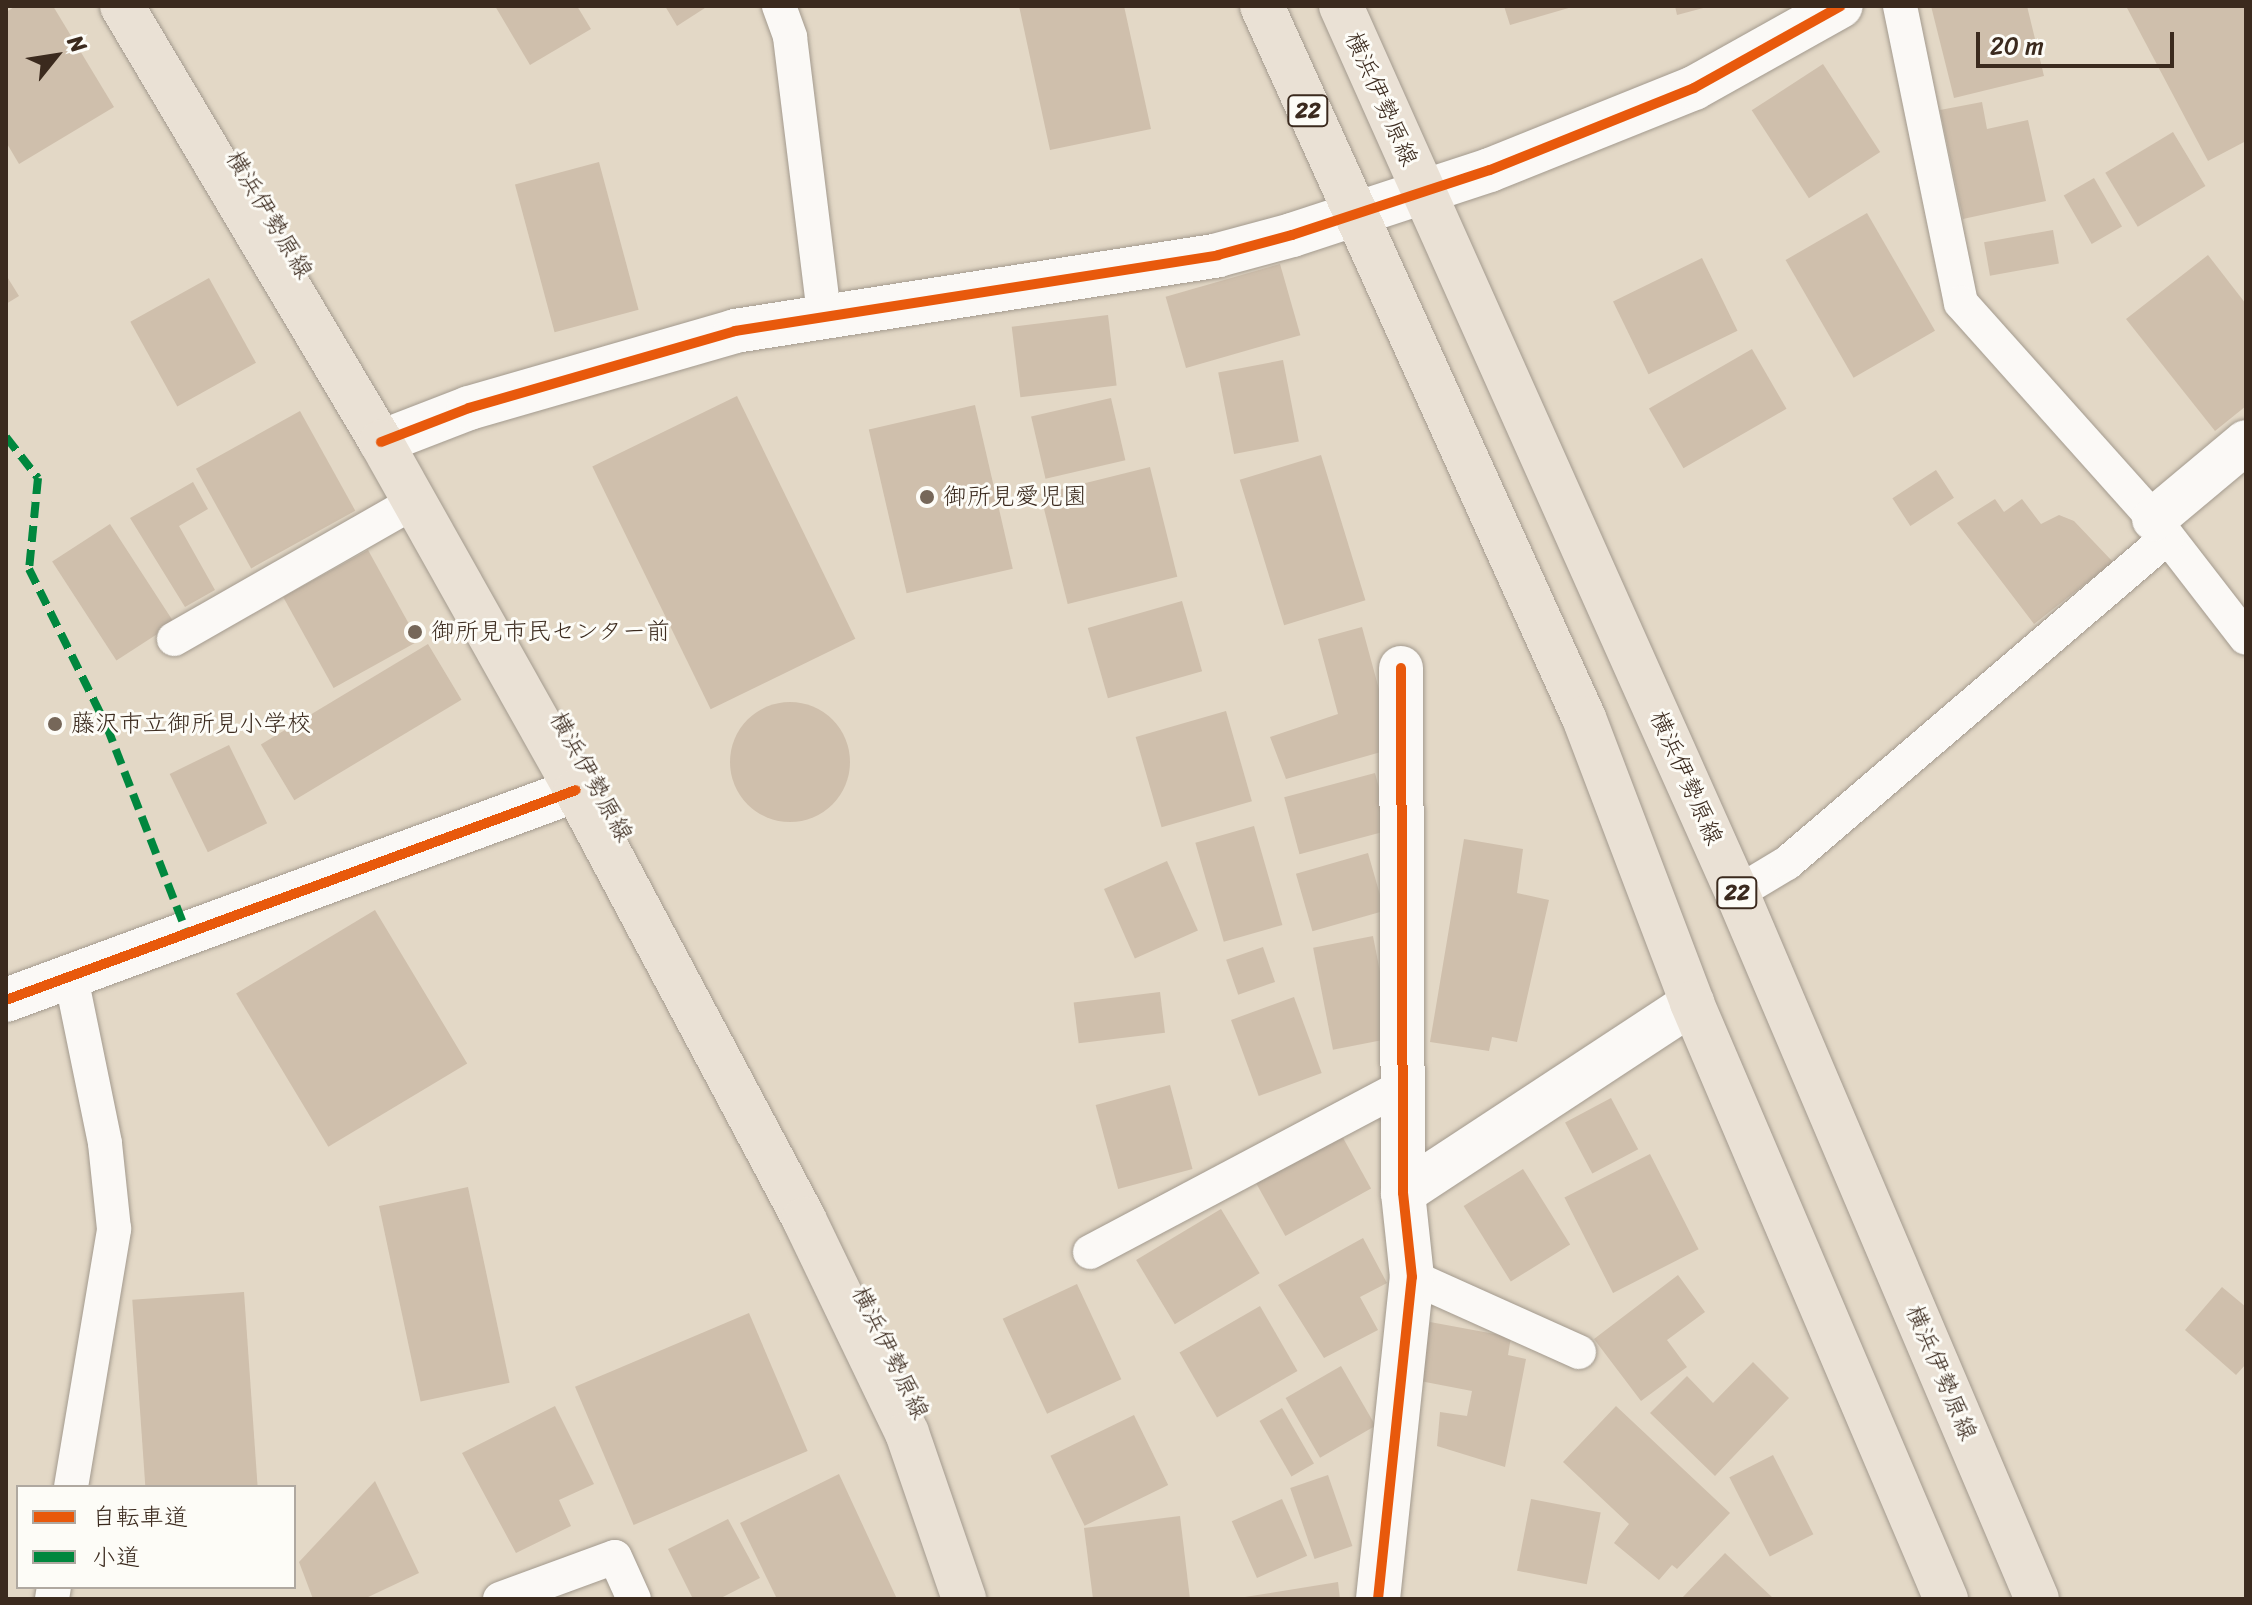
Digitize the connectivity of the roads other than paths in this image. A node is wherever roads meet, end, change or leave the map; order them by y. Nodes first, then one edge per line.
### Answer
1 (122, 6) edge
2 (779, 6) edge
3 (1262, 6) edge
4 (1341, 6) edge
5 (1841, 6) edge
6 (1900, 6) edge
7 (1423, 192) junction
8 (1353, 216) junction
9 (824, 314) junction
10 (381, 442) junction
11 (2246, 442) edge
12 (414, 502) junction
13 (2161, 529) junction
14 (2246, 638) edge
15 (174, 639) dead end
16 (1401, 668) dead end
17 (576, 790) junction
18 (1737, 893) junction
19 (71, 977) junction
20 (6, 1000) edge
21 (1692, 1003) junction
22 (1401, 1087) junction
23 (1403, 1193) junction
24 (1090, 1252) dead end
25 (1412, 1277) junction
26 (1579, 1352) dead end
27 (71, 1485) edge
28 (500, 1599) edge
29 (634, 1599) edge
30 (964, 1599) edge
31 (1378, 1599) edge
32 (1946, 1599) edge
33 (2037, 1599) edge

1 - 10 main road, 横浜伊勢原線
2 - 9 lane
3 - 8 main road, 22
4 - 7 main road, 横浜伊勢原線 / 22
5 - 7 street
6 - 13 lane
7 - 8 street
7 - 18 main road, 横浜伊勢原線 / 22
8 - 9 street
8 - 21 main road, 22
9 - 10 street
10 - 12 main road, 横浜伊勢原線
11 - 13 street
12 - 15 lane
12 - 17 main road, 横浜伊勢原線
13 - 14 lane
13 - 18 lane
16 - 22 street
17 - 19 street
17 - 30 main road, 横浜伊勢原線
18 - 33 main road, 横浜伊勢原線 / 22
19 - 20 street
19 - 27 lane
21 - 23 street
21 - 32 main road, 22
22 - 23 street
22 - 24 lane
23 - 25 street
25 - 26 lane
25 - 31 street
28 - 29 lane

